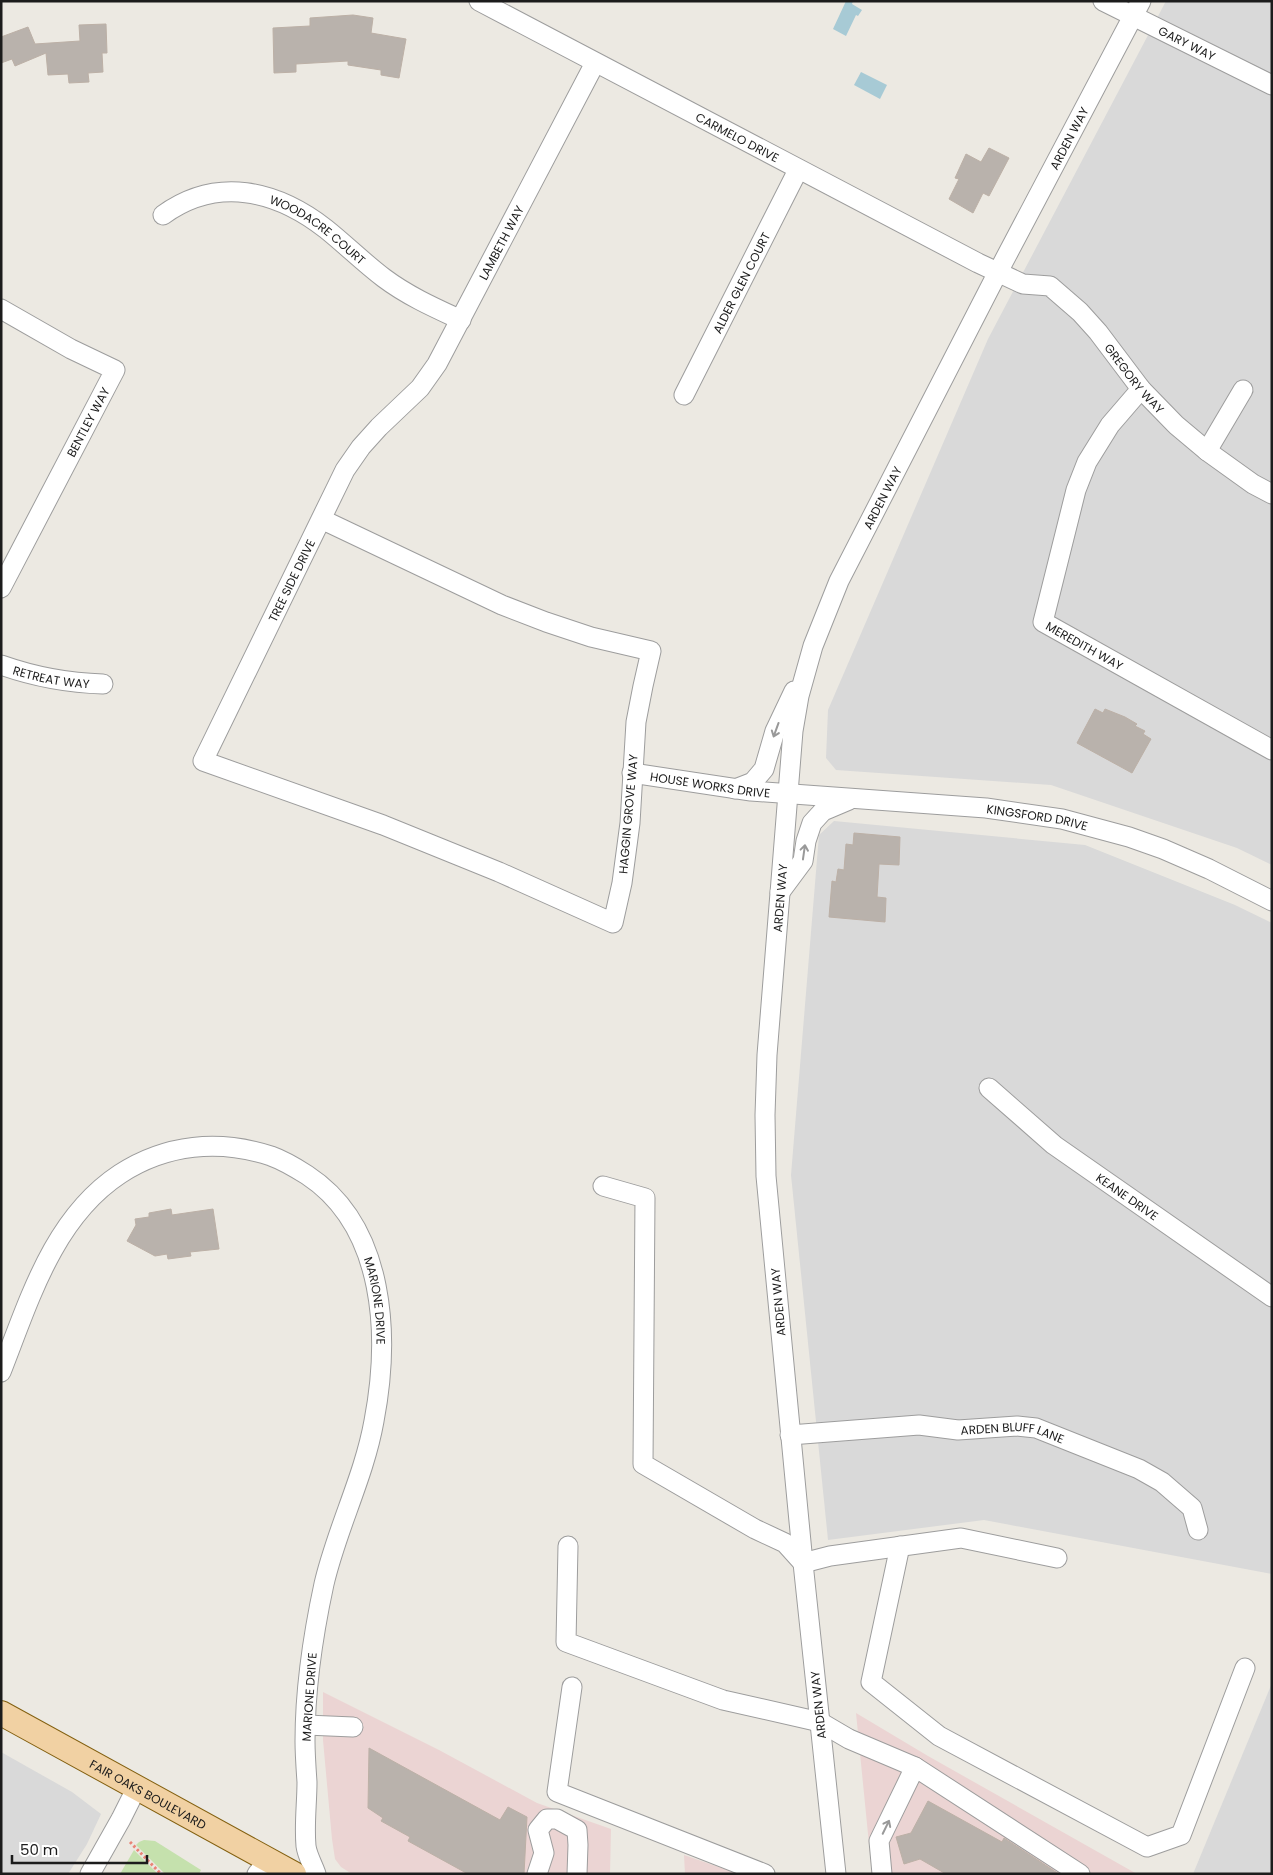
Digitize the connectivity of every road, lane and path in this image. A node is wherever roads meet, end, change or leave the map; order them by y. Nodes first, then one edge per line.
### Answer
1 (479, 1) edge
2 (1102, 1) edge
3 (1137, 9) edge
4 (596, 63) junction
5 (1272, 85) edge
6 (798, 170) junction
7 (163, 216) dead end
8 (998, 272) junction
9 (1, 309) edge
10 (460, 320) junction
11 (1140, 389) junction
12 (1243, 390) dead end
13 (684, 395) dead end
14 (395, 412) joint
15 (1207, 451) junction
16 (1272, 494) edge
17 (321, 519) junction
18 (1, 588) edge
19 (1, 665) edge
20 (806, 671) junction
21 (103, 684) dead end
22 (1272, 750) edge
23 (203, 761) joint
24 (632, 773) junction
25 (735, 789) junction
26 (788, 794) junction
27 (854, 798) junction
28 (780, 893) junction
29 (1272, 901) edge
30 (989, 1088) dead end
31 (603, 1186) dead end
32 (1272, 1297) edge
33 (1, 1372) edge
34 (790, 1436) junction
35 (1198, 1530) dead end
36 (568, 1546) dead end
37 (900, 1546) junction
38 (1057, 1558) dead end
39 (802, 1563) junction
40 (1245, 1668) dead end
41 (572, 1687) dead end
42 (1, 1713) edge
43 (820, 1722) junction
44 (306, 1725) junction
45 (353, 1728) dead end
46 (915, 1767) junction
47 (137, 1787) junction
48 (130, 1842) dead end
49 (262, 1867) edge
50 (90, 1874) edge
51 (161, 1874) edge
52 (294, 1874) edge
53 (316, 1874) edge
54 (537, 1874) edge
55 (577, 1874) edge
56 (765, 1874) edge
57 (836, 1874) edge
58 (882, 1874) edge
59 (1080, 1874) edge

1 - 4 street, CARMELO DRIVE
2 - 3 street, GARY WAY
3 - 5 street, GARY WAY
3 - 8 street, ARDEN WAY
4 - 6 street, CARMELO DRIVE
4 - 10 street, LAMBETH WAY
6 - 8 street, CARMELO DRIVE
6 - 13 street, ALDER GLEN COURT
7 - 10 street, WOODACRE COURT
8 - 11 street, GREGORY WAY
8 - 20 street, ARDEN WAY
9 - 18 street, BENTLEY WAY
10 - 14 street, LAMBETH WAY
11 - 15 street, GREGORY WAY
11 - 22 street, MEREDITH WAY
12 - 15 street
14 - 17 street, TREE SIDE DRIVE
15 - 16 street, GREGORY WAY
17 - 23 street, TREE SIDE DRIVE
17 - 24 street, HAGGIN GROVE WAY
19 - 21 street, RETREAT WAY
20 -> 25 street
20 - 26 street, ARDEN WAY
23 - 24 street, HAGGIN GROVE WAY
24 - 25 street, HOUSE WORKS DRIVE
25 - 26 street, HOUSE WORKS DRIVE
26 - 27 street, KINGSFORD DRIVE
26 - 28 street, ARDEN WAY
28 -> 27 street
27 - 29 street, KINGSFORD DRIVE
28 - 34 street, ARDEN WAY
30 - 32 street, KEANE DRIVE
31 - 39 street
33 - 44 street, MARIONE DRIVE
34 - 35 street, ARDEN BLUFF LANE
34 - 39 street, ARDEN WAY
36 - 43 street
37 - 38 street
37 - 39 street
37 - 40 street
39 - 43 street, ARDEN WAY
41 - 56 street
42 - 47 main road, FAIR OAKS BOULEVARD
43 - 46 street
43 - 57 street, ARDEN WAY
44 - 45 street
44 - 53 street, MARIONE DRIVE
58 -> 46 street
46 - 59 street
47 - 49 main road, FAIR OAKS BOULEVARD
47 - 50 street
48 - 51 path
49 - 52 main road, FAIR OAKS BOULEVARD
54 - 55 street

